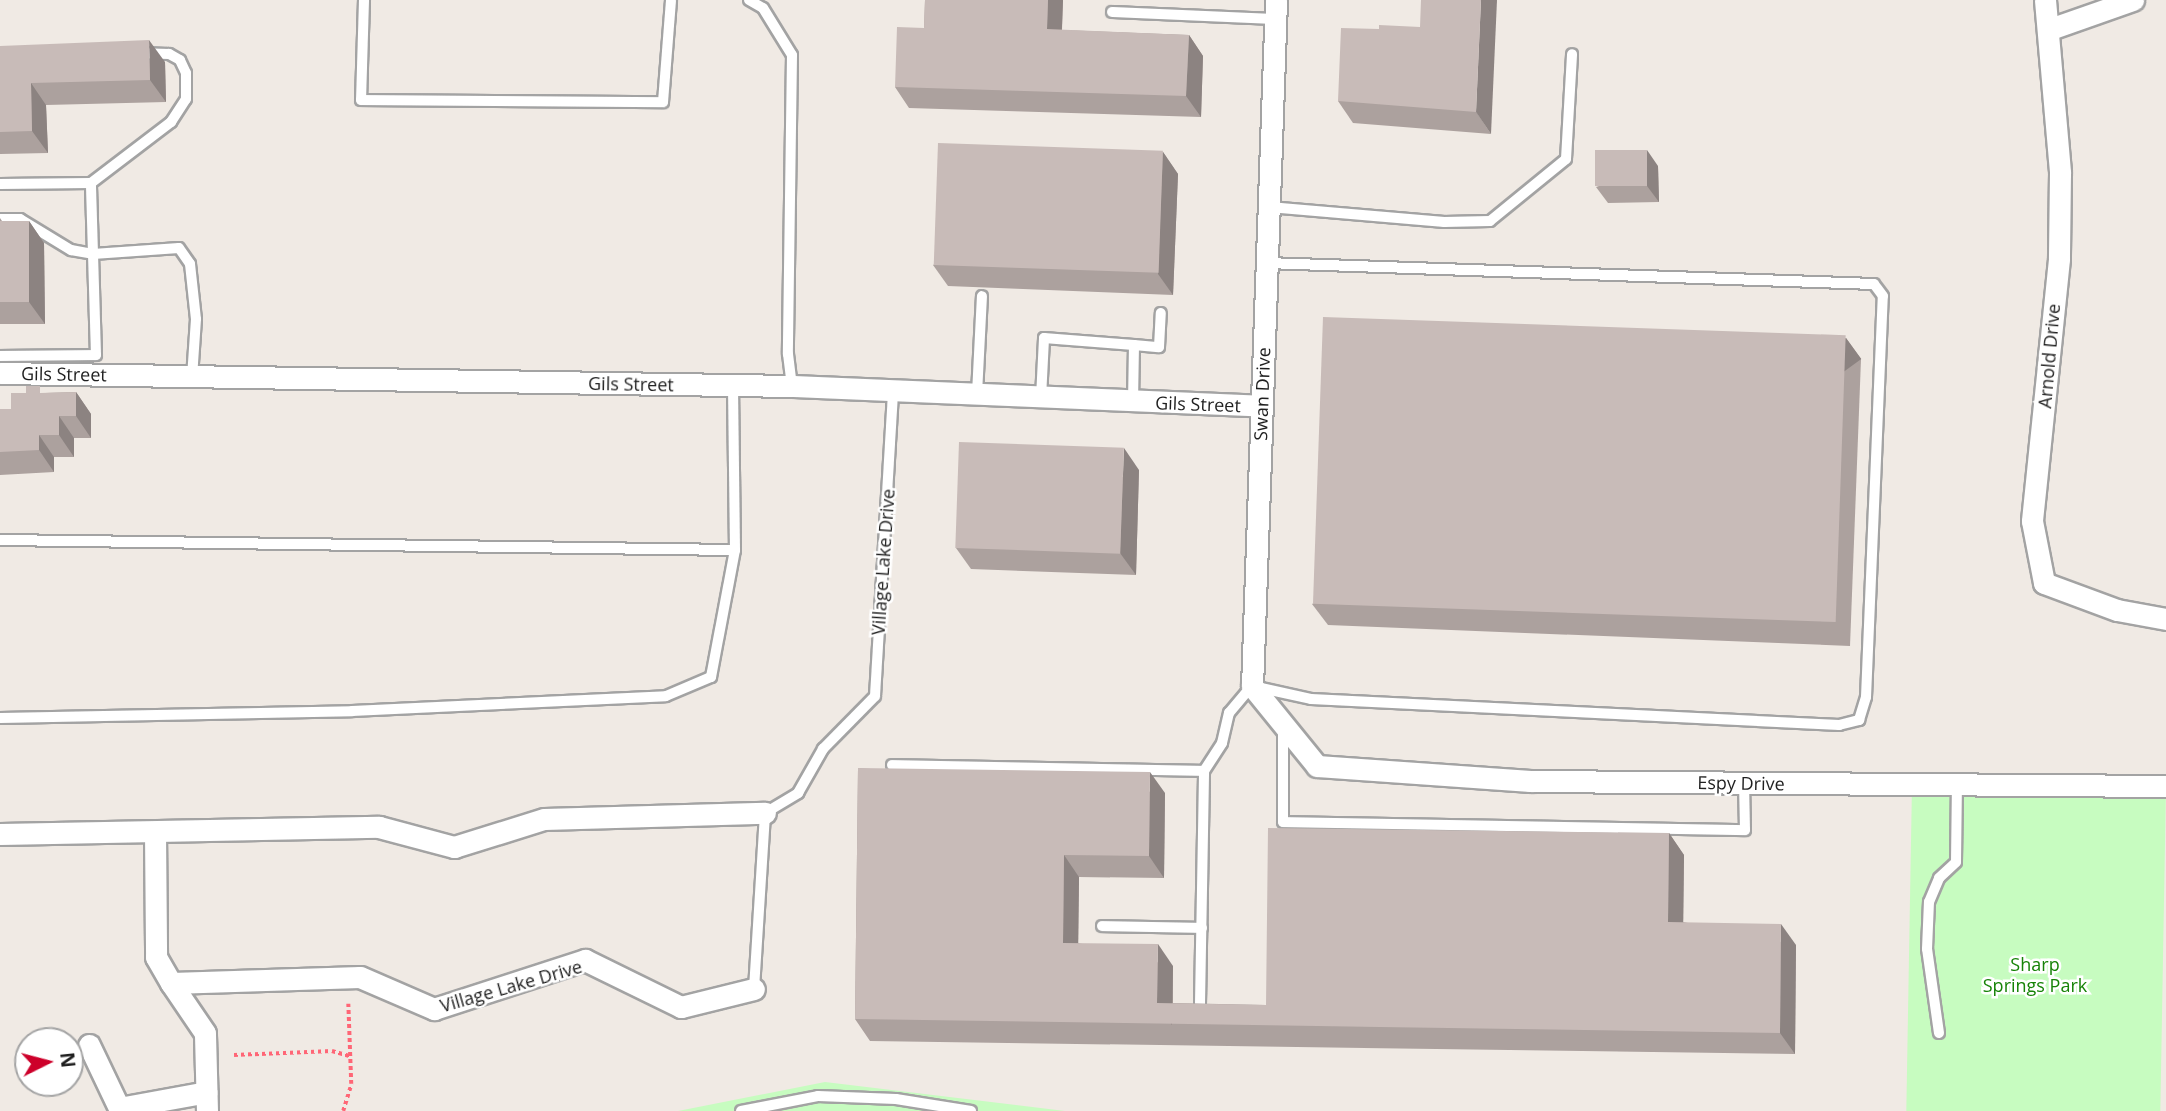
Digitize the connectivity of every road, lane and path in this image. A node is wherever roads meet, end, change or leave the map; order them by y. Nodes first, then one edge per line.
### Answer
1 (365, 0) edge
2 (671, 0) edge
3 (749, 0) edge
4 (2045, 0) edge
5 (2133, 0) edge
6 (764, 4) edge
7 (1276, 10) edge
8 (1112, 12) dead end
9 (2050, 29) junction
10 (129, 53) edge
11 (1572, 54) dead end
12 (91, 183) junction
13 (0, 184) edge
14 (1269, 207) junction
15 (0, 219) edge
16 (93, 254) junction
17 (1266, 263) junction
18 (982, 296) dead end
19 (1161, 313) dead end
20 (1134, 345) junction
21 (0, 356) edge
22 (96, 365) junction
23 (0, 373) edge
24 (192, 377) junction
25 (733, 385) junction
26 (792, 386) junction
27 (893, 390) junction
28 (977, 394) junction
29 (1041, 398) junction
30 (1133, 401) junction
31 (1262, 406) junction
32 (0, 540) edge
33 (735, 550) junction
34 (2166, 619) edge
35 (1252, 686) junction
36 (0, 718) edge
37 (1283, 730) junction
38 (892, 765) edge
39 (1204, 771) junction
40 (1744, 783) junction
41 (1958, 785) junction
42 (2166, 786) edge
43 (765, 813) junction
44 (155, 832) junction
45 (0, 834) edge
46 (1102, 926) dead end
47 (1202, 928) junction
48 (171, 983) junction
49 (754, 989) joint
50 (348, 1004) dead end
51 (1200, 1004) edge
52 (1939, 1033) dead end
53 (89, 1045) dead end
54 (234, 1055) dead end
55 (350, 1056) junction
56 (207, 1102) edge
57 (343, 1111) edge
58 (741, 1111) edge
59 (971, 1111) edge

1 - 2 lane
3 - 6 lane
4 - 9 street, Arnold Drive
5 - 9 street
6 - 26 lane
7 - 8 lane
7 - 14 street, Swan Drive
9 - 34 street, Arnold Drive
10 - 12 lane
11 - 14 lane
12 - 13 lane
12 - 16 lane
14 - 17 street, Swan Drive
15 - 16 lane
16 - 22 lane
16 - 24 lane
17 - 31 street, Swan Drive
17 - 35 lane
18 - 28 lane
19 - 20 lane
20 - 29 lane
20 - 30 lane
21 - 22 lane
22 - 23 street, Gils Street
22 - 24 street, Gils Street
24 - 25 street, Gils Street
25 - 26 street, Gils Street
25 - 33 lane
26 - 27 street, Gils Street
27 - 28 street, Gils Street
27 - 43 lane, Village Lake Drive
28 - 29 street, Gils Street
29 - 30 street, Gils Street
30 - 31 street, Gils Street
31 - 35 street, Swan Drive
32 - 33 lane
33 - 36 lane
35 - 37 street
35 - 39 lane
37 - 40 street, Espy Drive
37 - 40 lane
38 - 39 lane
39 - 47 lane
40 - 41 street, Espy Drive
41 - 42 street, Espy Drive
41 - 52 lane
43 - 44 street, Village Lake Drive
43 - 49 lane, Village Lake Drive
44 - 45 street, Village Lake Drive
44 - 48 street
46 - 47 lane
47 - 51 lane
48 - 49 street, Village Lake Drive
48 - 56 street
50 - 55 path
53 - 56 street
54 - 55 path
55 - 57 path
58 - 59 lane

